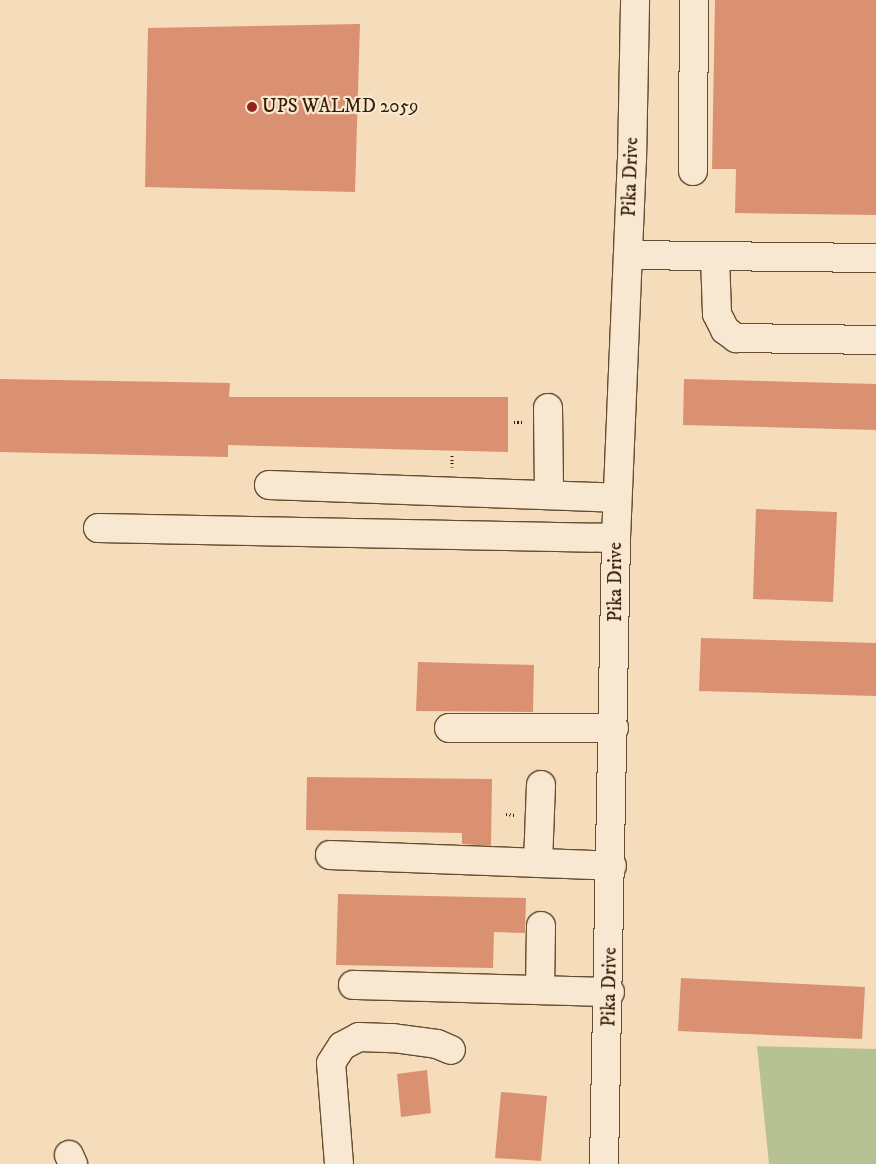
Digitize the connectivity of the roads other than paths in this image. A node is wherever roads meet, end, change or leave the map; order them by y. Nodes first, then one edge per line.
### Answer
1 (635, 0) edge
2 (694, 0) edge
3 (693, 171) dead end
4 (628, 255) junction
5 (715, 256) junction
6 (876, 258) edge
7 (876, 340) edge
8 (548, 408) dead end
9 (269, 485) dead end
10 (550, 495) junction
11 (617, 498) junction
12 (98, 528) dead end
13 (616, 538) junction
14 (449, 728) dead end
15 (614, 728) junction
16 (541, 785) dead end
17 (330, 855) dead end
18 (538, 863) junction
19 (612, 866) junction
20 (541, 926) dead end
21 (353, 985) dead end
22 (540, 990) junction
23 (610, 992) junction
24 (451, 1050) dead end
25 (339, 1164) edge
26 (604, 1164) edge

1 - 4 street, Pika Drive
2 - 3 street
4 - 5 street
4 - 11 street, Pika Drive
5 - 6 street
5 - 7 street
8 - 10 street
9 - 10 street
10 - 11 street
11 - 13 street, Pika Drive
12 - 13 street
13 - 15 street, Pika Drive
14 - 15 street
15 - 19 street, Pika Drive
16 - 18 street
17 - 18 street
18 - 19 street
19 - 23 street, Pika Drive
20 - 22 street
21 - 22 street
22 - 23 street
23 - 26 street, Pika Drive
24 - 25 street

